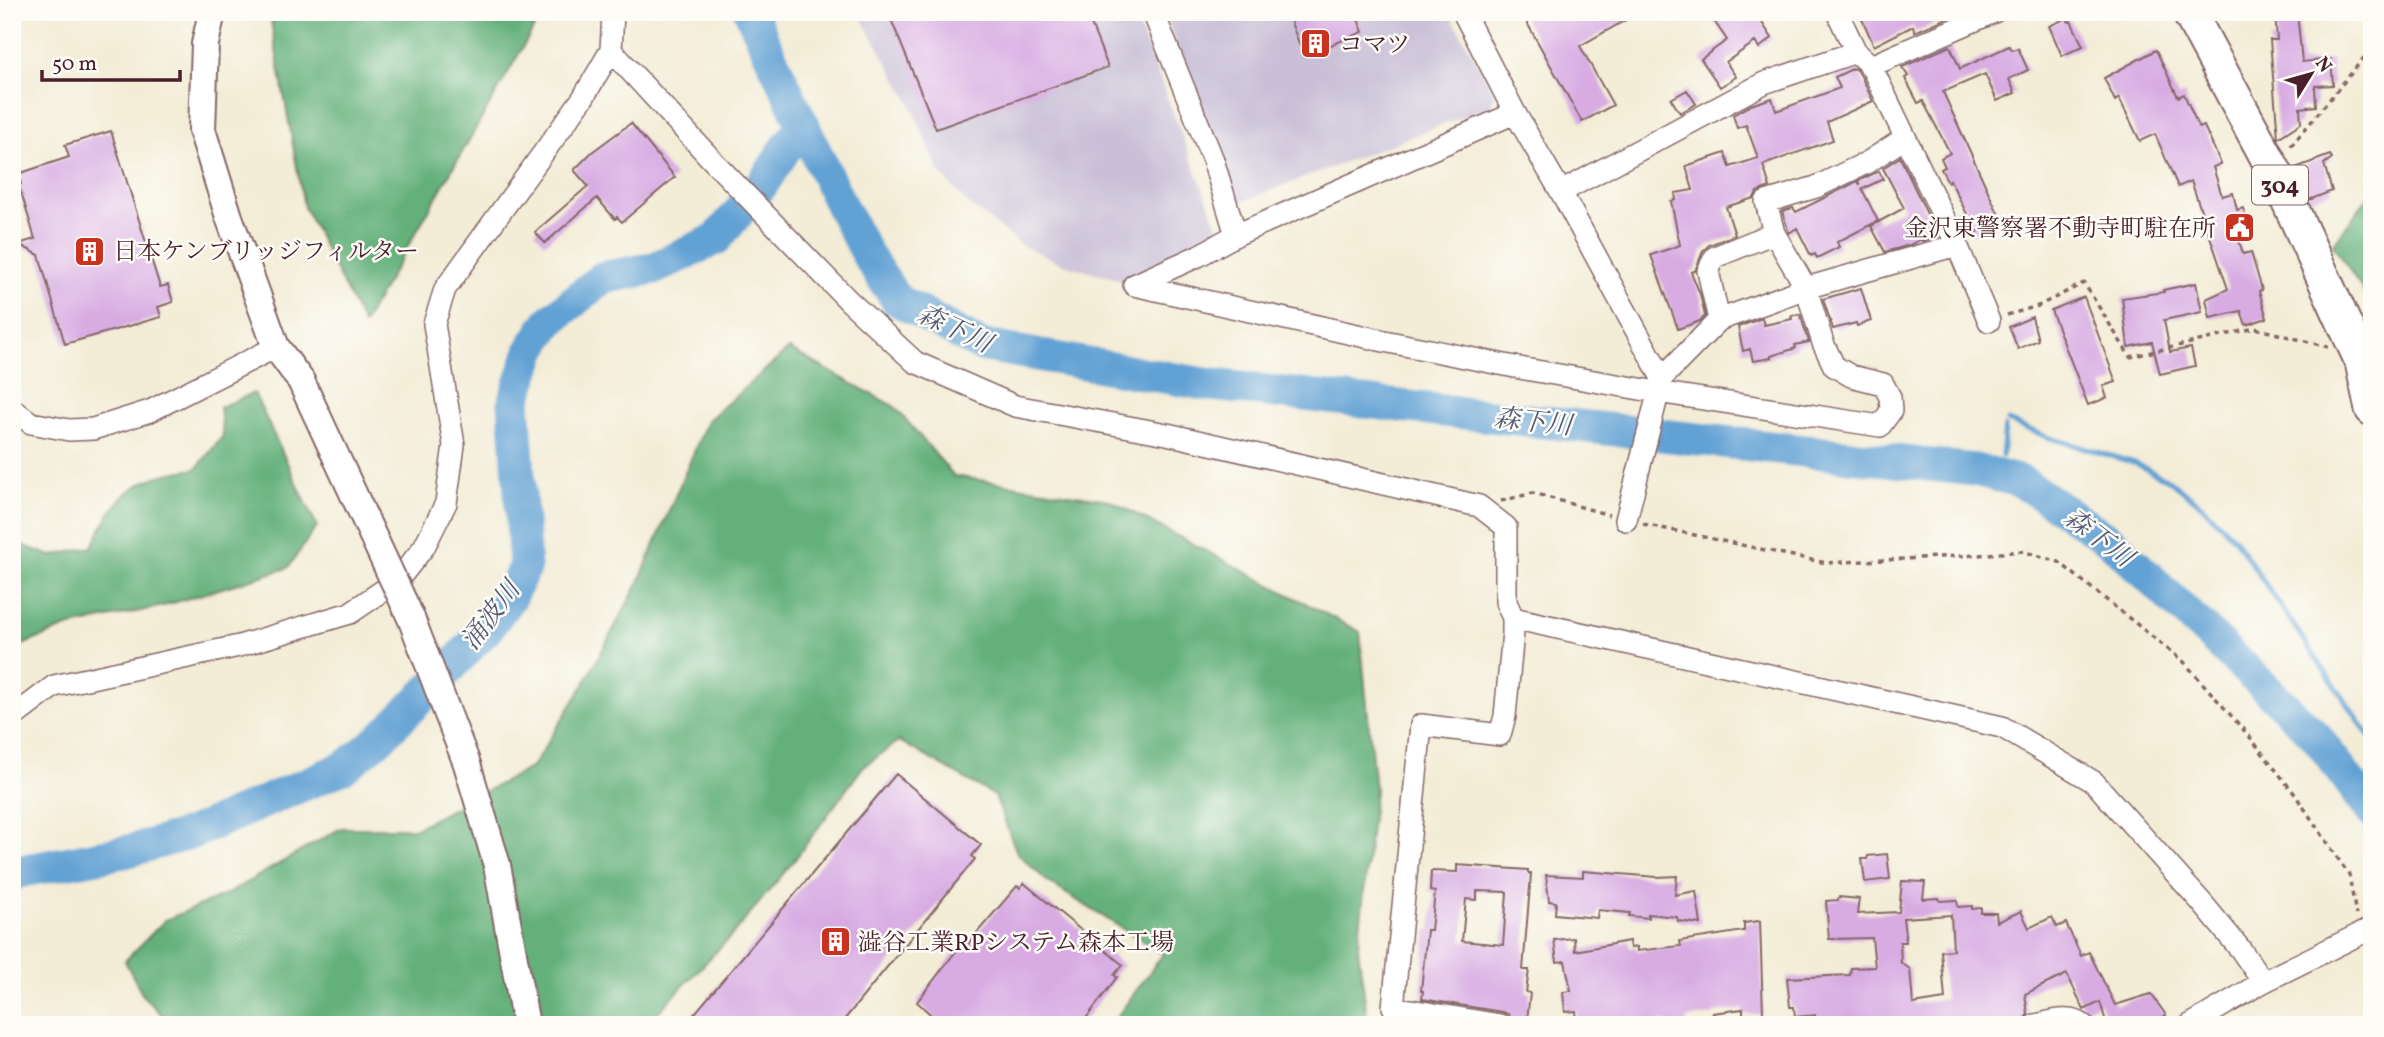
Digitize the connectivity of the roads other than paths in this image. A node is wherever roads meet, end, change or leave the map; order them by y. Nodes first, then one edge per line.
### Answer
1 (212, 12) edge
2 (613, 12) edge
3 (1153, 12) edge
4 (1463, 12) edge
5 (1837, 12) edge
6 (1994, 12) edge
7 (2189, 12) edge
8 (611, 50) junction
9 (1864, 59) junction
10 (1515, 113) junction
11 (1905, 138) junction
12 (1561, 192) junction
13 (1774, 233) junction
14 (1236, 235) junction
15 (1957, 245) junction
16 (1806, 289) junction
17 (1719, 320) junction
18 (1989, 321) road end
19 (276, 346) junction
20 (2367, 371) edge
21 (1658, 390) junction
22 (12, 409) edge
23 (2372, 409) edge
24 (1628, 514) road end
25 (1513, 618) junction
26 (12, 718) edge
27 (2366, 931) edge
28 (2263, 982) junction
29 (526, 1025) edge
30 (1500, 1025) edge
31 (2035, 1025) edge
32 (2083, 1025) edge
33 (2190, 1025) edge

1 - 19 street
2 - 8 street
3 - 14 street
4 - 10 street
5 - 9 street
6 - 9 street
7 - 20 highway, 304
8 - 25 street
8 - 26 street
9 - 11 street
9 - 12 street
10 - 12 street
10 - 14 street
11 - 13 street
11 - 15 street
12 - 21 street
13 - 16 street
13 - 17 street
14 - 21 street
15 - 16 street
15 - 18 street
16 - 17 street
16 - 21 street
17 - 21 street
19 - 22 street
19 - 29 street, bridge
20 - 23 highway, 304
21 - 24 street
25 - 28 street
25 - 30 street
27 - 28 street
28 - 33 street
31 - 32 street

